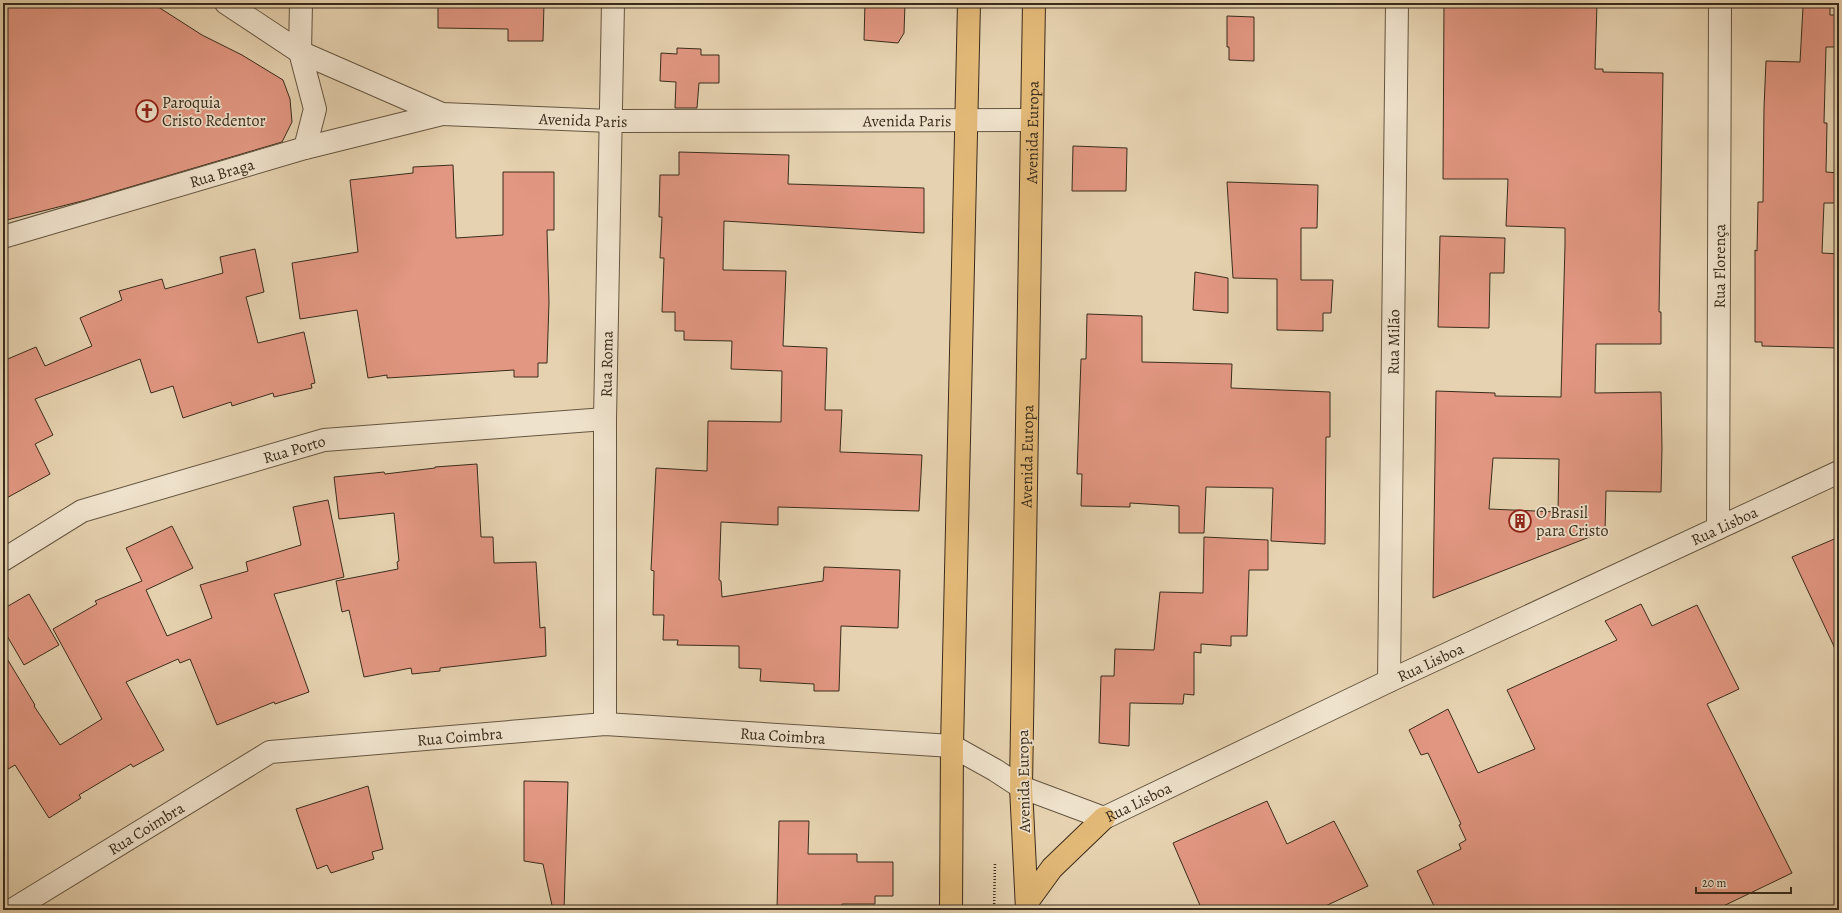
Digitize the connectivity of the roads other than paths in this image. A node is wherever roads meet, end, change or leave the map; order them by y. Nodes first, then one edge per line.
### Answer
1 (226, 3) edge
2 (301, 3) edge
3 (613, 3) edge
4 (969, 3) edge
5 (1034, 3) edge
6 (1397, 3) edge
7 (1720, 3) edge
8 (300, 52) junction
9 (442, 114) junction
10 (967, 119) junction
11 (1031, 120) junction
12 (611, 121) junction
13 (305, 148) junction
14 (3, 236) edge
15 (605, 419) junction
16 (1839, 472) edge
17 (1718, 528) junction
18 (3, 560) edge
19 (1389, 681) junction
20 (605, 724) junction
21 (952, 746) junction
22 (1021, 787) junction
23 (1104, 818) junction
24 (1027, 905) edge
25 (12, 910) edge
26 (951, 910) edge

1 - 8 street, Avenida Paris
2 - 8 street
3 - 12 street, Rua Roma
4 - 10 main road
5 - 11 main road, Avenida Europa
6 - 19 street, Rua Milão
7 - 17 street, Rua Florença
8 - 9 street, Avenida Paris
8 - 13 street
9 - 12 street, Avenida Paris
9 - 13 street, Rua Braga
10 - 11 street, Avenida Paris
10 - 12 street, Avenida Paris
10 - 21 main road
11 - 22 main road, Avenida Europa
12 - 15 street, Rua Roma
13 - 14 street, Rua Braga
15 - 18 street, Rua Porto
15 - 20 street, Rua Roma
16 - 17 street, Rua Lisboa
17 - 19 street, Rua Lisboa
19 - 23 street, Rua Lisboa
20 - 21 street, Rua Coimbra
20 - 25 street, Rua Coimbra
21 - 22 street, Rua Lisboa
21 - 26 main road
22 - 23 street, Rua Lisboa
22 - 24 main road, Avenida Europa
23 - 24 main road

